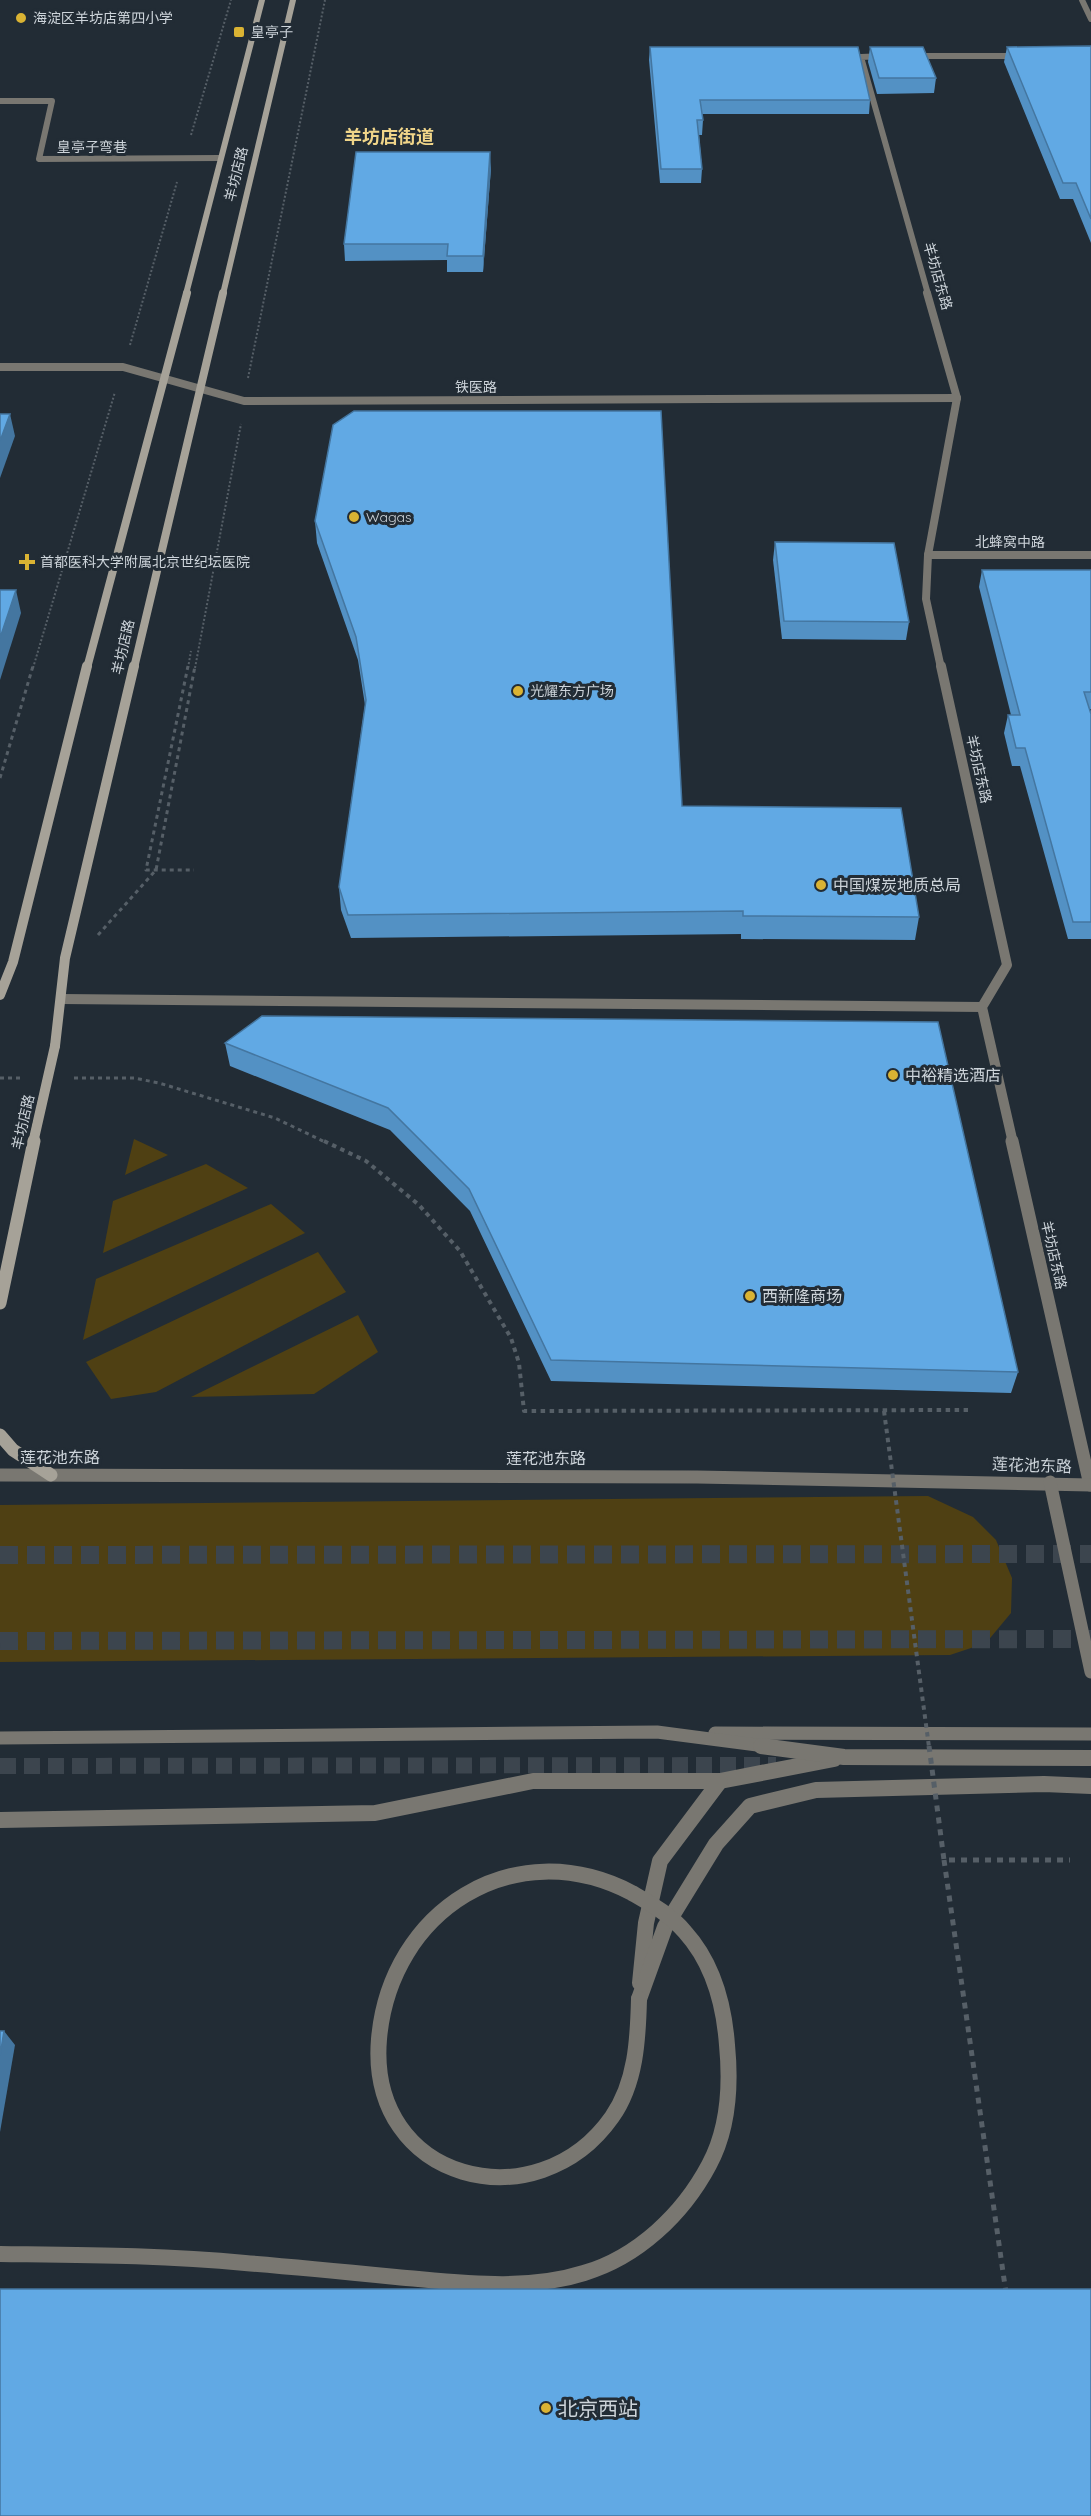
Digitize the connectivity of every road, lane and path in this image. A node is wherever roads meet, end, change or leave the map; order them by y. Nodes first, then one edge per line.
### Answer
1 (262, 0) edge
2 (293, 0) edge
3 (325, 0) edge
4 (1082, 0) edge
5 (1091, 19) edge
6 (896, 56) edge
7 (907, 56) edge
8 (1034, 56) edge
9 (0, 100) edge
10 (220, 158) junction
11 (0, 367) edge
12 (164, 380) junction
13 (199, 388) junction
14 (957, 398) junction
15 (244, 401) junction
16 (928, 555) junction
17 (1091, 555) edge
18 (191, 651) dead end
19 (156, 870) junction
20 (194, 870) dead end
21 (94, 939) dead end
22 (0, 995) edge
23 (61, 999) junction
24 (982, 1006) junction
25 (0, 1078) edge
26 (22, 1078) dead end
27 (67, 1078) dead end
28 (6, 1264) junction
29 (0, 1280) edge
30 (0, 1303) edge
31 (968, 1410) dead end
32 (884, 1411) junction
33 (0, 1435) edge
34 (0, 1475) edge
35 (51, 1475) junction
36 (1050, 1482) junction
37 (1090, 1485) edge
38 (1091, 1672) edge
39 (657, 1732) junction
40 (1091, 1734) edge
41 (0, 1738) edge
42 (844, 1757) junction
43 (1091, 1758) edge
44 (720, 1781) junction
45 (1091, 1786) edge
46 (0, 1820) edge
47 (944, 1860) junction
48 (1070, 1860) dead end
49 (639, 1999) junction
50 (0, 2254) edge
51 (1006, 2295) edge

1 - 10 main road, 羊坊店路
2 - 13 main road, 羊坊店路
3 - 15 path
4 - 5 street
6 - 14 street, 羊坊店东路
7 - 8 street
9 - 10 street, 皇亭子弯巷
10 - 12 main road, 羊坊店路
11 - 12 street, 铁医路
12 - 13 street, 铁医路
12 - 22 main road, 羊坊店路
13 - 15 street, 铁医路
13 - 23 main road, 羊坊店路
14 - 15 street, 铁医路
14 - 16 street, 羊坊店东路
15 - 19 path
16 - 17 street, 北蜂窝中路
16 - 24 street, 羊坊店东路
18 - 19 path
19 - 20 path
19 - 21 path
23 - 24 street
23 - 28 main road, 羊坊店路, bridge
24 - 37 street, 羊坊店东路
25 - 26 path
27 - 32 path
28 - 29 main road, bridge
28 - 30 main road, 羊坊店路, bridge
31 - 32 path
32 - 47 path, bridge
33 - 35 main road
34 - 35 street, 莲花池东路
35 - 36 street, 莲花池东路
36 - 37 street, 莲花池东路
36 - 38 street
39 - 40 street
39 - 41 street
39 - 42 street
42 - 43 street
42 - 44 street
44 - 46 street
44 - 49 street
45 - 49 street
47 - 48 path, bridge
47 - 51 path
49 - 50 street, bridge

